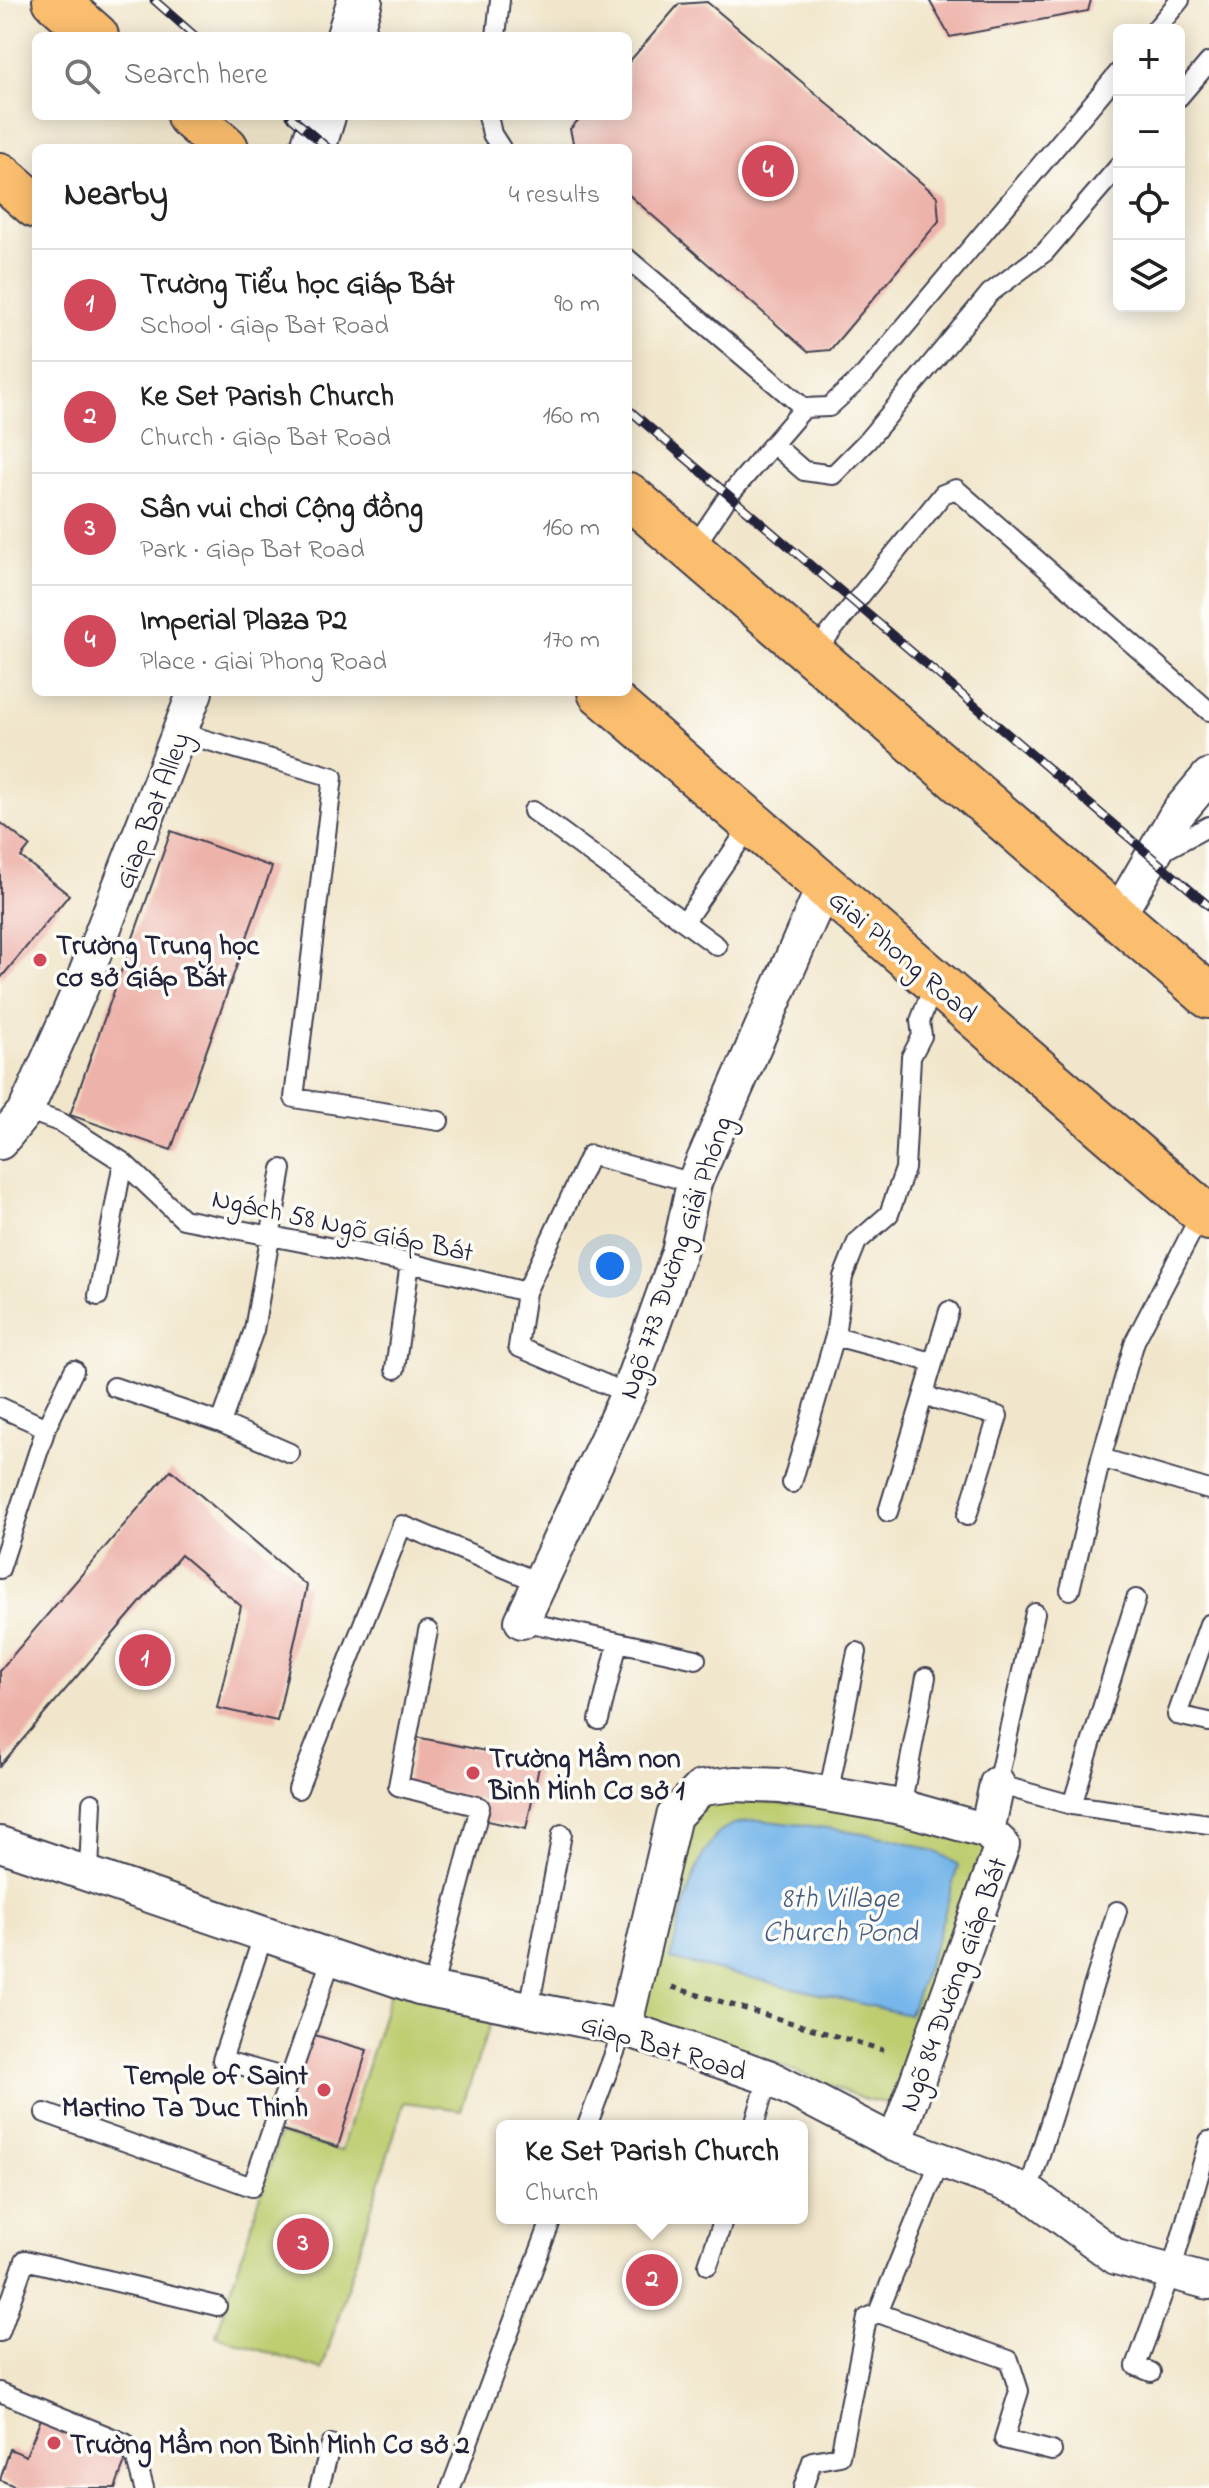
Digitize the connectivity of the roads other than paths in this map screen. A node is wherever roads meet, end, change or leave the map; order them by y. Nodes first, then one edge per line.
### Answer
1 (55, 0) edge
2 (360, 0) edge
3 (500, 0) edge
4 (1180, 0) edge
5 (1160, 24) edge
6 (91, 32) edge
7 (350, 32) edge
8 (496, 32) edge
9 (1209, 62) edge
10 (1113, 79) edge
11 (1180, 96) edge
12 (194, 120) edge
13 (322, 120) edge
14 (489, 120) edge
15 (221, 144) edge
16 (314, 144) edge
17 (498, 144) edge
18 (1117, 168) edge
19 (1, 176) edge
20 (32, 203) edge
21 (632, 262) edge
22 (804, 408) junction
23 (774, 445) junction
24 (632, 498) edge
25 (692, 550) junction
26 (812, 654) junction
27 (194, 696) edge
28 (605, 696) edge
29 (1209, 711) edge
30 (182, 733) junction
31 (1209, 776) edge
32 (533, 811) dead end
33 (752, 823) junction
34 (1209, 826) edge
35 (1151, 856) junction
36 (824, 886) junction
37 (1117, 917) junction
38 (685, 921) junction
39 (717, 946) dead end
40 (935, 981) junction
41 (1209, 996) edge
42 (26, 1110) junction
43 (439, 1121) dead end
44 (0, 1142) edge
45 (123, 1162) junction
46 (282, 1169) dead end
47 (694, 1183) junction
48 (1206, 1215) edge
49 (269, 1236) junction
50 (410, 1263) junction
51 (526, 1292) junction
52 (98, 1296) dead end
53 (949, 1311) dead end
54 (835, 1336) junction
55 (932, 1362) junction
56 (395, 1369) dead end
57 (74, 1370) dead end
58 (114, 1387) dead end
59 (628, 1394) junction
60 (924, 1396) junction
61 (0, 1407) edge
62 (221, 1423) junction
63 (46, 1428) junction
64 (290, 1453) dead end
65 (1101, 1458) junction
66 (792, 1483) dead end
67 (1209, 1490) edge
68 (888, 1512) dead end
69 (967, 1516) dead end
70 (0, 1569) edge
71 (538, 1582) junction
72 (1070, 1590) dead end
73 (1136, 1599) dead end
74 (1035, 1613) dead end
75 (522, 1621) joint
76 (1209, 1624) edge
77 (428, 1631) dead end
78 (618, 1642) junction
79 (857, 1652) dead end
80 (696, 1659) dead end
81 (926, 1677) dead end
82 (599, 1720) dead end
83 (1209, 1722) edge
84 (997, 1784) junction
85 (298, 1789) dead end
86 (828, 1795) junction
87 (92, 1803) dead end
88 (1072, 1805) junction
89 (901, 1807) junction
90 (1209, 1824) edge
91 (987, 1831) junction
92 (562, 1834) dead end
93 (0, 1844) edge
94 (89, 1871) junction
95 (1117, 1911) dead end
96 (264, 1933) junction
97 (332, 1957) junction
98 (432, 1990) junction
99 (529, 2009) junction
100 (624, 2028) junction
101 (768, 2077) junction
102 (290, 2079) junction
103 (45, 2113) dead end
104 (589, 2120) edge
105 (756, 2120) edge
106 (1209, 2141) edge
107 (895, 2143) junction
108 (940, 2161) junction
109 (1028, 2192) junction
110 (550, 2224) edge
111 (722, 2224) edge
112 (708, 2265) dead end
113 (1171, 2272) junction
114 (1209, 2282) edge
115 (217, 2306) dead end
116 (878, 2313) junction
117 (0, 2332) edge
118 (1151, 2372) dead end
119 (0, 2392) edge
120 (331, 2444) dead end
121 (1052, 2451) dead end
122 (144, 2488) edge
123 (319, 2488) edge
124 (451, 2488) edge
125 (803, 2488) edge

1 - 6 main road
2 - 7 street
3 - 8 lane
4 - 5 lane
9 - 11 lane
10 - 22 lane
12 - 15 main road
13 - 16 street
14 - 17 lane
18 - 23 lane
19 - 20 main road
21 - 22 lane
22 - 23 lane
23 - 25 lane
24 - 25 main road
25 - 26 main road
26 - 29 lane
26 - 37 main road
27 - 30 street, Giap Bat Alley
28 - 33 main road, Giai Phong Road
30 - 42 street, Giap Bat Alley
30 - 43 lane
31 - 35 street
32 - 38 lane
33 - 36 main road, Giai Phong Road
33 - 38 lane
34 - 35 lane
35 - 37 street
36 - 40 main road, Giai Phong Road
36 - 47 street, Ngõ 773 Đường Giải Phóng
37 - 41 main road
38 - 39 lane
40 - 48 main road, Giai Phong Road
40 - 54 lane
42 - 44 street, Giap Bat Alley
42 - 45 lane, Ngách 58 Ngõ Giáp Bát
45 - 49 lane, Ngách 58 Ngõ Giáp Bát
45 - 52 lane
46 - 49 lane
47 - 51 lane
47 - 59 street, Ngõ 773 Đường Giải Phóng
48 - 65 lane
49 - 50 lane, Ngách 58 Ngõ Giáp Bát
49 - 62 lane
50 - 51 lane, Ngách 58 Ngõ Giáp Bát
50 - 56 lane
51 - 59 lane
53 - 55 lane
54 - 55 lane
54 - 66 lane
55 - 60 lane
57 - 63 lane
58 - 62 lane
59 - 71 street, Ngõ 773 Đường Giải Phóng
60 - 68 lane
60 - 69 lane
61 - 63 lane
62 - 64 lane
63 - 70 lane
65 - 67 lane
65 - 72 lane
71 - 75 street, Ngõ 773 Đường Giải Phóng
71 - 85 lane
73 - 88 lane
74 - 84 lane
75 - 78 lane, Ngõ 773 Đường Giải Phóng
76 - 83 lane
77 - 98 lane
78 - 80 lane, Ngõ 773 Đường Giải Phóng
78 - 82 lane
79 - 86 lane
81 - 89 lane
84 - 88 lane
84 - 91 street
86 - 89 street
86 - 100 street
87 - 94 lane
88 - 90 lane
89 - 91 street
91 - 107 street, Ngõ 84 Đường Giáp Bát
92 - 99 lane
93 - 94 street, Giap Bat Road
94 - 96 street, Giap Bat Road
95 - 109 lane
96 - 97 street, Giap Bat Road
96 - 102 lane
97 - 98 street, Giap Bat Road
97 - 102 lane
98 - 99 street, Giap Bat Road
99 - 100 street, Giap Bat Road
100 - 101 street, Giap Bat Road
100 - 104 lane
101 - 105 lane
101 - 107 street, Giap Bat Road
102 - 103 lane
106 - 113 lane
107 - 108 street, Giap Bat Road
108 - 109 street, Giap Bat Road
108 - 116 lane
109 - 113 street, Giap Bat Road
110 - 124 lane
111 - 112 lane
113 - 114 street, Giap Bat Road
113 - 118 lane
115 - 117 lane
116 - 121 lane
116 - 125 lane
119 - 122 lane
120 - 123 lane

